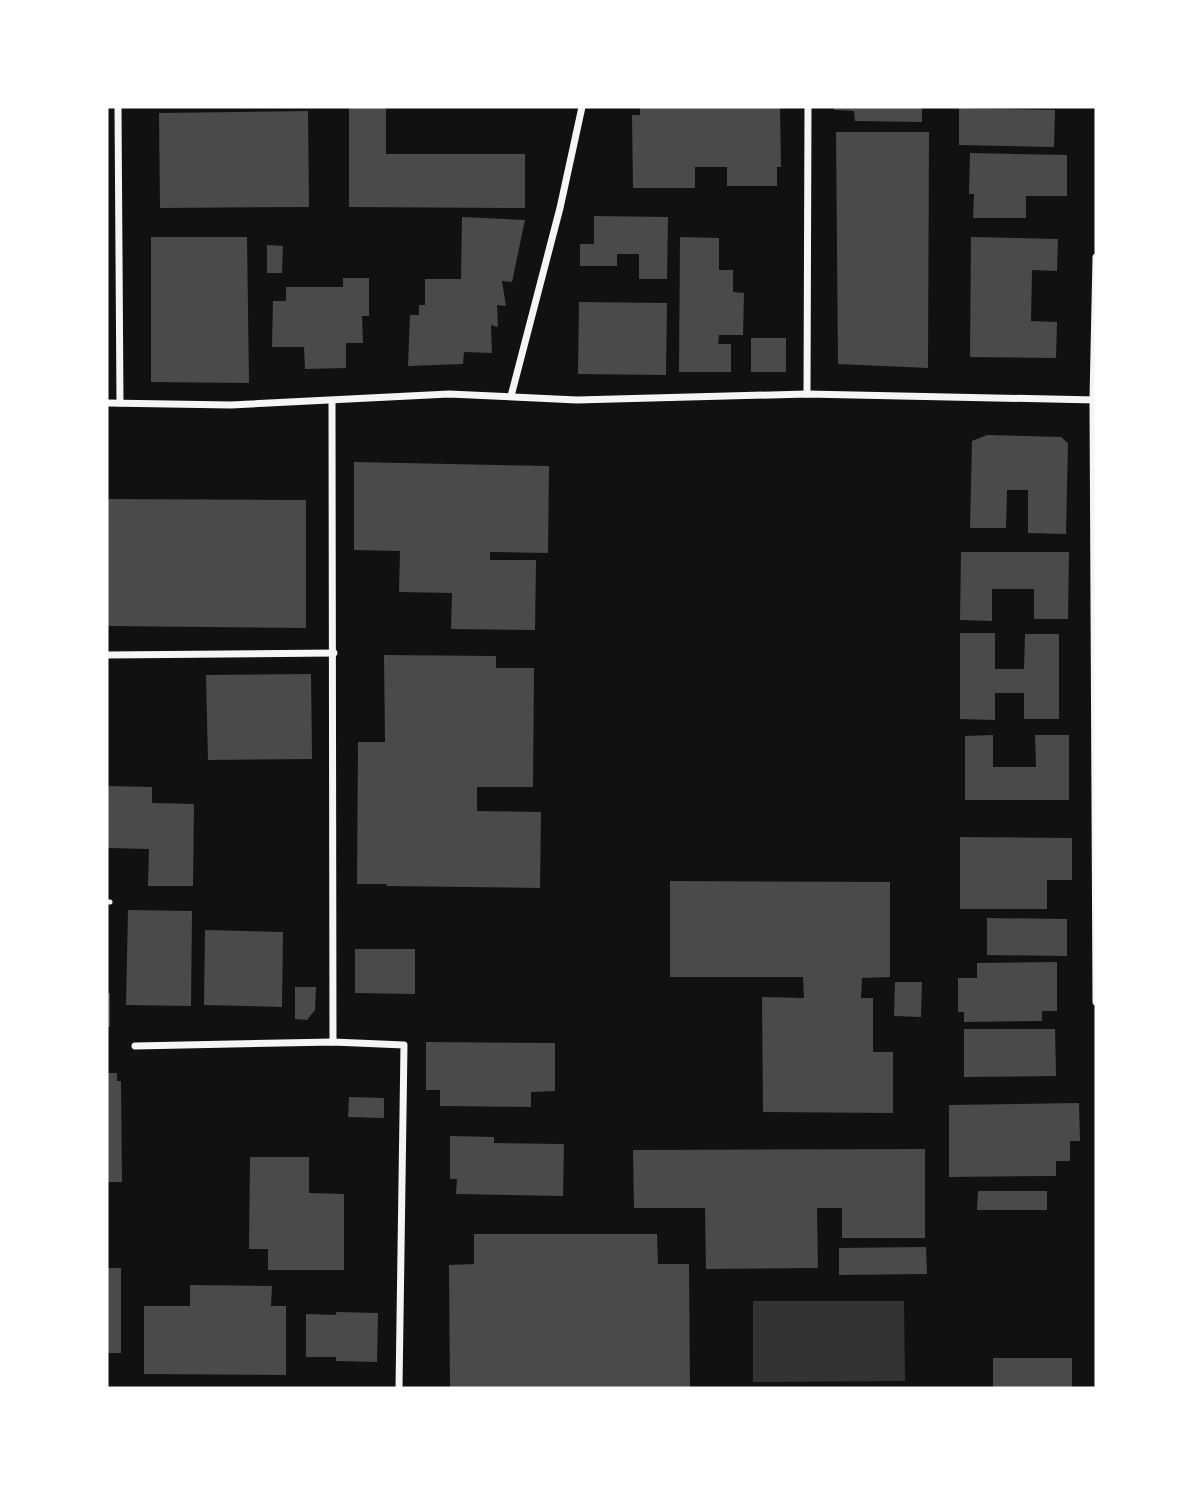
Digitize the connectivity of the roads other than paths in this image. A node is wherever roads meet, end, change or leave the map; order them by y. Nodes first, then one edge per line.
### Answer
1 (118, 107) edge
2 (582, 107) edge
3 (808, 107) edge
4 (1096, 257) edge
5 (807, 394) junction
6 (511, 396) junction
7 (1094, 400) edge
8 (332, 401) junction
9 (107, 403) edge
10 (120, 403) junction
11 (334, 653) junction
12 (107, 655) edge
13 (1096, 1002) edge
14 (333, 1042) junction
15 (135, 1046) dead end
16 (399, 1388) edge

1 - 10 street
2 - 6 street
3 - 5 street
4 - 7 street
5 - 6 street
5 - 7 street
6 - 8 street
7 - 13 street
8 - 10 street
8 - 11 street
9 - 10 street
11 - 12 street
11 - 14 street
14 - 15 street
14 - 16 street

